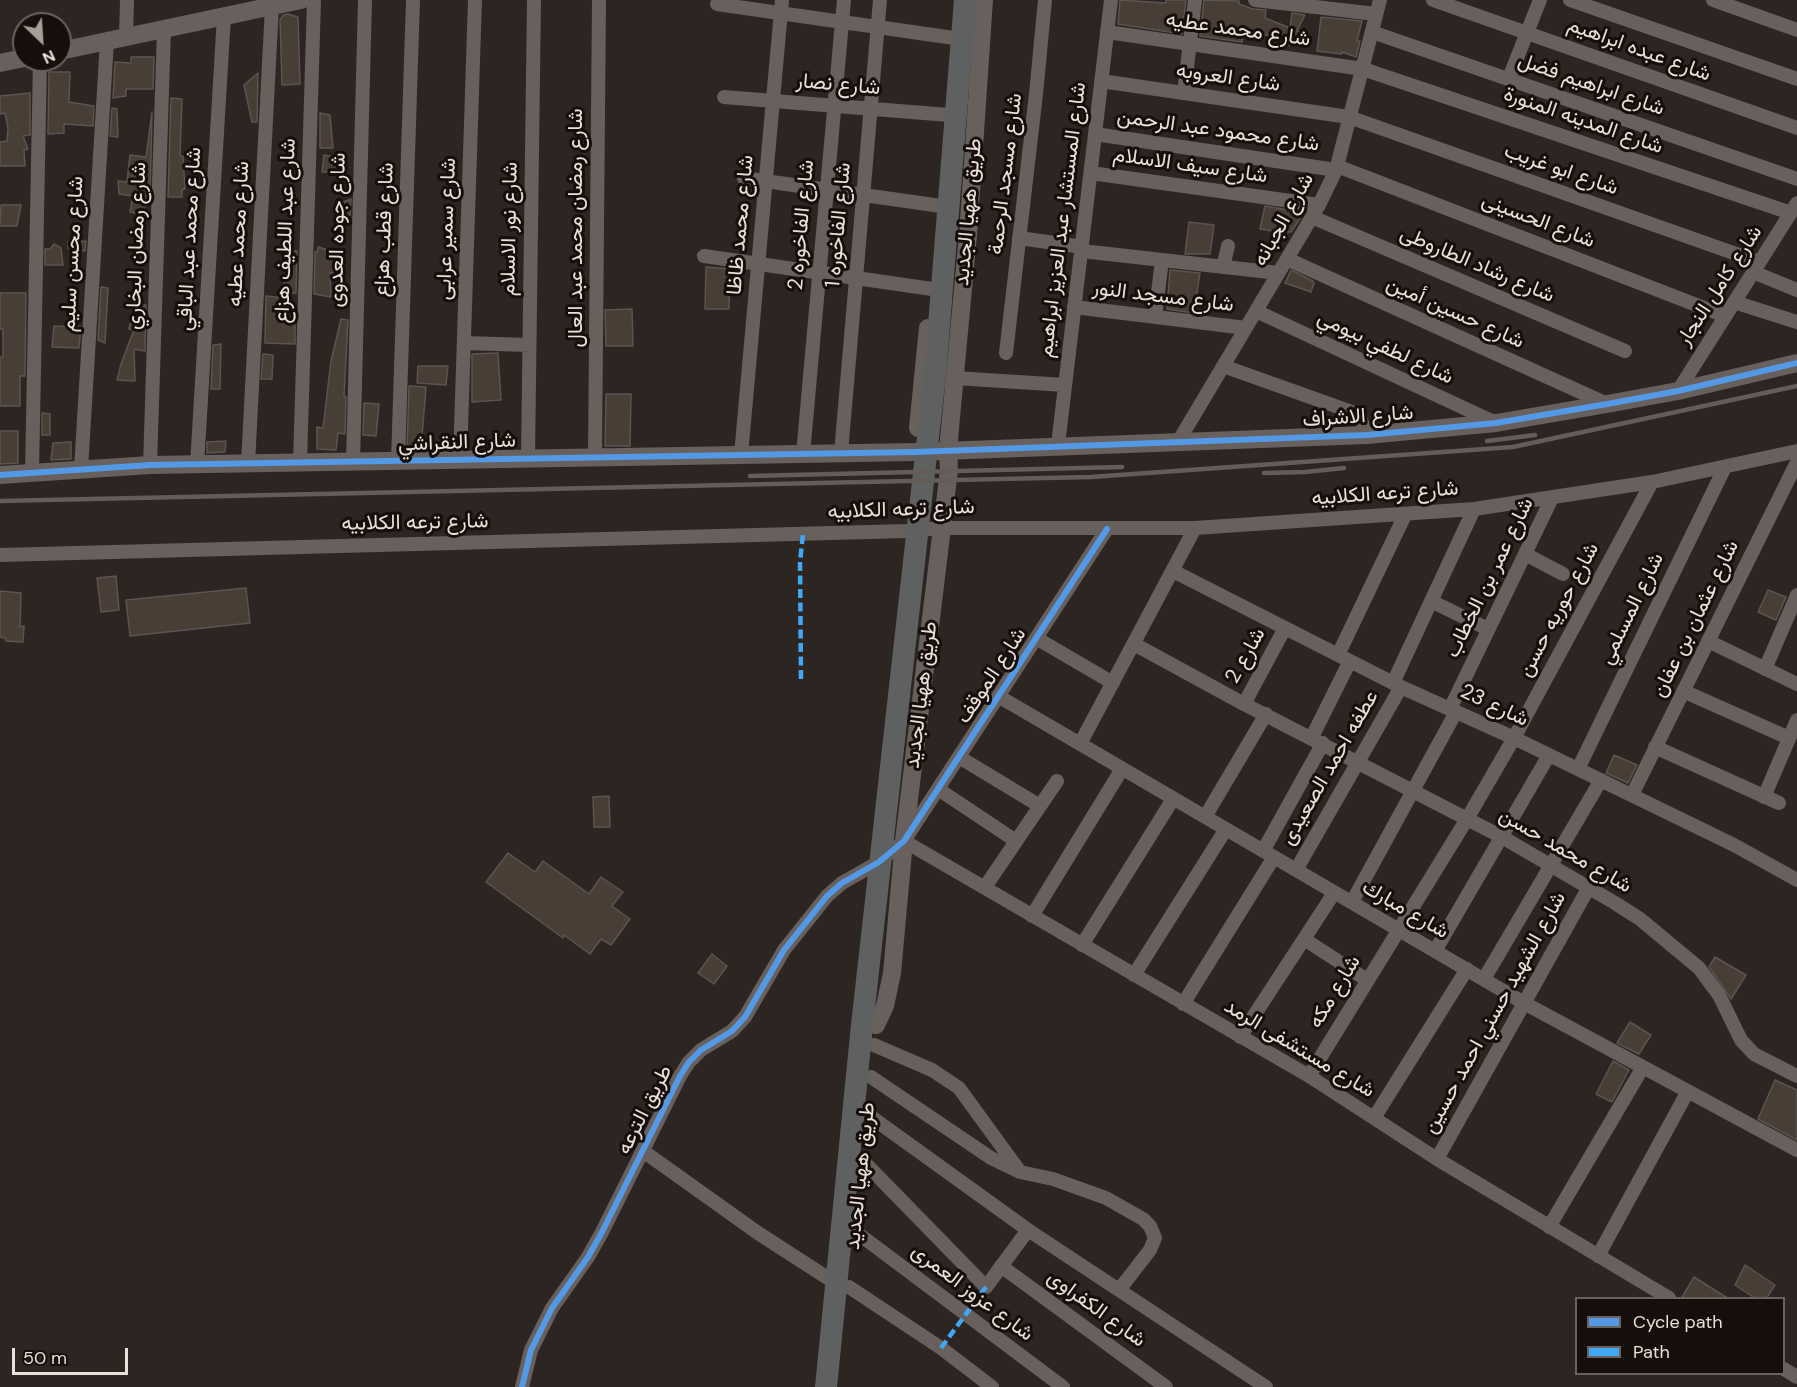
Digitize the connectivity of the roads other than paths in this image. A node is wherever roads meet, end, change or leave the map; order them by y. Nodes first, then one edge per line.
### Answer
1 (127, 0) edge
2 (314, 0) edge
3 (365, 0) edge
4 (413, 0) edge
5 (475, 0) edge
6 (534, 0) edge
7 (599, 0) edge
8 (844, 0) edge
9 (880, 0) edge
10 (956, 0) edge
11 (965, 0) edge
12 (978, 0) edge
13 (984, 0) edge
14 (1045, 0) edge
15 (1111, 0) edge
16 (1195, 0) edge
17 (1255, 0) edge
18 (1433, 0) edge
19 (1540, 0) edge
20 (1569, 0) edge
21 (1713, 0) edge
22 (288, 2) edge
23 (717, 4) dead end
24 (782, 6) edge
25 (1378, 7) edge
26 (224, 16) junction
27 (842, 22) junction
28 (878, 27) junction
29 (164, 29) junction
30 (1797, 30) edge
31 (1107, 32) junction
32 (1371, 32) junction
33 (1528, 33) junction
34 (126, 37) junction
35 (954, 38) junction
36 (107, 41) junction
37 (1190, 44) junction
38 (72, 48) edge
39 (1363, 69) junction
40 (40, 72) edge
41 (1509, 78) junction
42 (1797, 79) edge
43 (1101, 81) junction
44 (1184, 93) junction
45 (724, 97) dead end
46 (773, 101) junction
47 (834, 106) junction
48 (870, 109) junction
49 (949, 115) junction
50 (1349, 117) junction
51 (1797, 128) edge
52 (1095, 134) junction
53 (1336, 168) junction
54 (1091, 173) junction
55 (744, 178) dead end
56 (1797, 179) edge
57 (766, 181) junction
58 (826, 190) junction
59 (863, 195) junction
60 (941, 206) junction
61 (1794, 208) edge
62 (1315, 211) junction
63 (1783, 226) junction
64 (1797, 233) edge
65 (1019, 238) junction
66 (1228, 246) dead end
67 (1083, 249) junction
68 (704, 256) dead end
69 (1287, 259) junction
70 (1162, 260) junction
71 (759, 264) junction
72 (1223, 267) junction
73 (1756, 267) junction
74 (819, 272) junction
75 (1278, 273) junction
76 (856, 278) junction
77 (932, 289) junction
78 (1797, 290) edge
79 (1734, 302) junction
80 (1074, 307) junction
81 (1256, 311) junction
82 (1725, 316) junction
83 (1155, 317) junction
84 (1797, 322) edge
85 (1246, 328) junction
86 (464, 343) junction
87 (529, 345) junction
88 (1625, 351) dead end
89 (1006, 353) dead end
90 (1797, 363) edge
91 (1223, 366) junction
92 (955, 378) junction
93 (1065, 385) junction
94 (1678, 391) junction
95 (1607, 404) junction
96 (1496, 423) junction
97 (1367, 435) junction
98 (1178, 442) junction
99 (1058, 445) junction
100 (948, 450) junction
101 (1797, 450) edge
102 (916, 452) junction
103 (841, 453) junction
104 (803, 454) junction
105 (741, 455) junction
106 (595, 456) junction
107 (528, 458) junction
108 (460, 460) junction
109 (398, 461) junction
110 (353, 462) junction
111 (1797, 462) edge
112 (300, 463) junction
113 (248, 464) junction
114 (150, 465) junction
115 (197, 465) junction
116 (1725, 467) junction
117 (81, 469) junction
118 (32, 472) junction
119 (0, 475) edge
120 (1652, 482) junction
121 (1552, 498) junction
122 (1473, 509) junction
123 (1405, 514) junction
124 (942, 528) junction
125 (1195, 528) junction
126 (1107, 529) junction
127 (907, 531) junction
128 (1525, 554) junction
129 (0, 555) edge
130 (1173, 571) junction
131 (1563, 574) dead end
132 (1797, 595) edge
133 (1431, 601) junction
134 (1286, 628) junction
135 (1488, 630) junction
136 (1036, 638) junction
137 (1708, 641) junction
138 (1134, 644) junction
139 (1344, 658) junction
140 (1766, 669) junction
141 (1113, 683) junction
142 (1797, 684) edge
143 (1397, 685) junction
144 (1683, 691) junction
145 (998, 696) junction
146 (1244, 704) junction
147 (1453, 710) junction
148 (1266, 714) junction
149 (1797, 720) edge
150 (1514, 738) junction
151 (1790, 738) junction
152 (1318, 740) junction
153 (1080, 744) junction
154 (1655, 747) junction
155 (1549, 756) junction
156 (959, 757) junction
157 (1358, 762) junction
158 (1578, 769) junction
159 (1122, 770) junction
160 (1601, 780) junction
161 (1057, 781) dead end
162 (938, 789) junction
163 (1413, 791) junction
164 (1632, 795) junction
165 (1764, 797) junction
166 (1173, 800) junction
167 (1779, 803) dead end
168 (1040, 806) junction
169 (1205, 817) junction
170 (1467, 819) junction
171 (1226, 830) junction
172 (1502, 837) junction
173 (904, 841) junction
174 (1016, 841) junction
175 (1268, 854) junction
176 (1552, 865) junction
177 (869, 868) junction
178 (1296, 870) junction
179 (1797, 880) edge
180 (985, 887) junction
181 (1589, 887) junction
182 (1334, 893) junction
183 (1352, 902) junction
184 (1032, 916) junction
185 (1398, 929) junction
186 (1304, 939) junction
187 (1083, 945) junction
188 (1435, 951) junction
189 (1467, 969) junction
190 (1134, 975) junction
191 (1484, 979) junction
192 (1367, 980) junction
193 (874, 985) junction
194 (1524, 1003) junction
195 (1183, 1004) junction
196 (871, 1032) junction
197 (1240, 1037) junction
198 (1643, 1067) junction
199 (1309, 1076) junction
200 (1797, 1076) edge
201 (871, 1077) junction
202 (1688, 1091) junction
203 (867, 1114) junction
204 (1374, 1118) junction
205 (1797, 1150) edge
206 (643, 1151) junction
207 (1437, 1159) junction
208 (862, 1160) junction
209 (1020, 1172) junction
210 (1549, 1227) junction
211 (1028, 1230) junction
212 (856, 1232) junction
213 (1598, 1256) junction
214 (1001, 1266) junction
215 (843, 1285) junction
216 (1119, 1290) junction
217 (1666, 1297) edge
218 (522, 1387) edge
219 (826, 1387) edge
220 (839, 1387) edge
221 (992, 1387) edge
222 (1063, 1387) edge
223 (1166, 1387) edge
224 (1266, 1387) edge

1 - 34 street
2 - 112 street, شارع عبد اللطيف هزاع
3 - 110 street, شارع جوده العدوى
4 - 109 street, شارع قطب هزاع
5 - 86 street, شارع سمير عرابى
6 - 87 street, شارع نور الاسلام
7 - 106 street, شارع رمضان محمد عبد العال
8 - 27 street, شارع الفاخوره 2
9 - 28 street, شارع الفاخوره 1
10 - 35 street, طريق ههيا الجديد
11 - 193 main road
12 - 193 main road
13 - 92 street, طريق ههيا الجديد
14 - 65 street, شارع مسجد الرحمة
15 - 31 street, شارع المستشار عبد العزيز ابراهيم
16 - 37 street
17 - 25 street
18 - 33 street, شارع عبده ابراهيم
19 - 33 street
20 - 42 street
21 - 30 street
22 - 26 street
22 - 113 street, شارع محمد عطيه
23 - 24 street
24 - 27 street
24 - 46 street, شارع محمد ظاظا
25 - 32 street, شارع الجبانه
26 - 29 street
26 - 115 street, شارع محمد عبد الباقي
27 - 28 street
27 - 47 street, شارع الفاخوره 2
28 - 35 street
28 - 48 street, شارع الفاخوره 1
29 - 34 street
29 - 114 street, شارع رمضان البخاري
31 - 37 street, شارع محمد عطيه
31 - 43 street, شارع المستشار عبد العزيز ابراهيم
32 - 39 street, شارع الجبانه
32 - 41 street, شارع ابراهيم فضل
33 - 41 street
33 - 51 street, شارع عبده ابراهيم
34 - 36 street
35 - 49 street, طريق ههيا الجديد
36 - 38 street
36 - 117 street, شارع محسن سليم
37 - 39 street, شارع محمد عطيه
37 - 44 street
39 - 50 street, شارع الجبانه
39 - 61 street, شارع المدينه المنورة
40 - 118 street
41 - 56 street, شارع ابراهيم فضل
43 - 44 street, شارع العروبه
43 - 52 street, شارع المستشار عبد العزيز ابراهيم
44 - 50 street, شارع العروبه
45 - 46 street, شارع نصار
46 - 47 street, شارع نصار
46 - 57 street, شارع محمد ظاظا
47 - 48 street, شارع نصار
47 - 58 street, شارع الفاخوره 2
48 - 49 street, شارع نصار
48 - 59 street, شارع الفاخوره 1
49 - 60 street, طريق ههيا الجديد
50 - 53 street, شارع الجبانه
50 - 73 street, شارع ابو غريب
52 - 53 street, شارع محمود عبد الرحمن
52 - 54 street, شارع المستشار عبد العزيز ابراهيم
53 - 62 street, شارع الجبانه
53 - 82 street, شارع الحسينى
54 - 62 street, شارع سيف الاسلام
54 - 67 street, شارع المستشار عبد العزيز ابراهيم
55 - 57 street
57 - 58 street
57 - 71 street, شارع محمد ظاظا
58 - 59 street
58 - 74 street, شارع الفاخوره 2
59 - 60 street
59 - 76 street, شارع الفاخوره 1
60 - 77 street, طريق ههيا الجديد
61 - 63 street, شارع كامل النجار
62 - 69 street, شارع الجبانه
62 - 88 street, شارع رشاد الطاروطى
63 - 64 street
63 - 73 street, شارع كامل النجار
65 - 67 street
65 - 89 street, شارع مسجد الرحمة
66 - 72 street
67 - 70 street
67 - 80 street, شارع المستشار عبد العزيز ابراهيم
68 - 71 street
69 - 75 street, شارع الجبانه
69 - 95 street, شارع حسين أمين
70 - 72 street
70 - 83 street
71 - 74 street
71 - 105 street, شارع محمد ظاظا
72 - 75 street
73 - 78 street, شارع ابو غريب
73 - 79 street, شارع كامل النجار
74 - 76 street
74 - 104 street, شارع الفاخوره 2
75 - 81 street, شارع الجبانه
76 - 77 street
76 - 103 street, شارع الفاخوره 1
77 - 102 street, طريق ههيا الجديد
79 - 82 street, شارع كامل النجار
79 - 84 street
80 - 83 street, شارع مسجد النور
80 - 93 street, شارع المستشار عبد العزيز ابراهيم
81 - 85 street, شارع الجبانه
81 - 96 street, شارع لطفي بيومي
82 - 94 street, شارع كامل النجار
83 - 85 street, شارع مسجد النور
85 - 91 street, شارع الجبانه
86 - 87 street
86 - 108 street, شارع سمير عرابى
87 - 107 street, شارع نور الاسلام
90 - 94 street, شارع الاشراف
91 - 97 street
91 - 98 street, شارع الجبانه
92 - 93 street
92 - 100 street, طريق ههيا الجديد
93 - 99 street, شارع المستشار عبد العزيز ابراهيم
94 - 95 street, شارع الاشراف
95 - 96 street, شارع الاشراف
96 - 97 street, شارع الاشراف
97 - 98 street, شارع الاشراف
98 - 99 street, شارع الاشراف
99 - 100 street, شارع الاشراف
100 - 102 street, شارع الاشراف
100 - 124 street, طريق ههيا الجديد
101 - 116 street, شارع ترعه الكلابيه
102 - 103 street, شارع النقراشي
102 - 127 street, طريق ههيا الجديد
103 - 104 street, شارع النقراشي
104 - 105 street, شارع النقراشي
105 - 106 street, شارع النقراشي
106 - 107 street, شارع النقراشي
107 - 108 street, شارع النقراشي
108 - 109 street, شارع النقراشي
109 - 110 street, شارع النقراشي
110 - 112 street, شارع النقراشي
111 - 137 street, شارع عثمان بن عفان
112 - 113 street, شارع النقراشي
113 - 115 street, شارع النقراشي
114 - 115 street, شارع النقراشي
114 - 117 street, شارع النقراشي
116 - 120 street, شارع ترعه الكلابيه
116 - 158 street, شارع المسلمي
117 - 118 street, شارع النقراشي
118 - 119 street, شارع النقراشي
120 - 121 street, شارع ترعه الكلابيه
120 - 150 street, شارع حوريه حسن
121 - 122 street, شارع ترعه الكلابيه
121 - 128 street, شارع عمر بن الخطاب
122 - 123 street, شارع ترعه الكلابيه
122 - 133 street, عطفه احمد الصعيدى
123 - 125 street, شارع ترعه الكلابيه
123 - 139 street
124 - 126 street, شارع ترعه الكلابيه
124 - 127 street, شارع ترعه الكلابيه
124 - 173 street, طريق ههيا الجديد
125 - 126 street, شارع ترعه الكلابيه
125 - 130 street
126 - 136 street, شارع الموقف
127 - 129 street, شارع ترعه الكلابيه
127 - 177 street, طريق ههيا الجديد
128 - 131 street
128 - 135 street, شارع عمر بن الخطاب
130 - 134 street, شارع 23
130 - 138 street
132 - 140 street
133 - 135 street
133 - 143 street, عطفه احمد الصعيدى
134 - 139 street, شارع 23
134 - 146 street, شارع 2
135 - 147 street, شارع عمر بن الخطاب
136 - 141 street
136 - 145 street, شارع الموقف
137 - 140 street
137 - 144 street, شارع عثمان بن عفان
138 - 141 street
138 - 146 street, شارع محمد حسن
139 - 143 street, شارع 23
139 - 152 street
140 - 142 street
141 - 153 street
143 - 147 street, شارع 23
143 - 157 street, عطفه احمد الصعيدى
144 - 151 street
144 - 154 street, شارع عثمان بن عفان
145 - 153 street, شارع مبارك
145 - 156 street, شارع الموقف
146 - 148 street, شارع محمد حسن
147 - 150 street, شارع 23
147 - 163 street, شارع عمر بن الخطاب
148 - 152 street, شارع محمد حسن
148 - 169 street
149 - 151 street
150 - 155 street, شارع 23
150 - 170 street, شارع حوريه حسن
151 - 165 street
152 - 157 street, شارع محمد حسن
152 - 175 street
153 - 159 street, شارع مبارك
154 - 164 street, شارع عثمان بن عفان
154 - 165 street
155 - 158 street, شارع 23
155 - 172 street
156 - 162 street, شارع الموقف
156 - 168 street
157 - 163 street, شارع محمد حسن
157 - 178 street, عطفه احمد الصعيدى
158 - 160 street, شارع 23
159 - 166 street, شارع مبارك
159 - 184 street
160 - 164 street, شارع 23
160 - 176 street
161 - 168 street
162 - 173 street, شارع الموقف
162 - 174 street
163 - 170 street, شارع محمد حسن
163 - 183 street, شارع عمر بن الخطاب
164 - 179 street, شارع 23
165 - 167 street
166 - 169 street, شارع مبارك
166 - 187 street
168 - 174 street
169 - 171 street, شارع مبارك
170 - 172 street, شارع محمد حسن
170 - 185 street, شارع مكه
171 - 175 street, شارع مبارك
171 - 190 street
172 - 176 street, شارع محمد حسن
172 - 188 street
173 - 177 street, طريق الترعه
173 - 180 street, شارع مستشفى الرمد
173 - 196 street, طريق ههيا الجديد
174 - 180 street
175 - 178 street, شارع مبارك
175 - 195 street
176 - 181 street, شارع محمد حسن
176 - 191 street
177 - 196 street, طريق ههيا الجديد
177 - 206 street, طريق الترعه
178 - 182 street, شارع مبارك
180 - 184 street, شارع مستشفى الرمد
181 - 194 street, شارع الشهيد حسني احمد حسين
181 - 200 street, شارع محمد حسن
182 - 183 street, شارع مبارك
182 - 186 street
183 - 185 street, شارع مبارك
184 - 187 street, شارع مستشفى الرمد
185 - 188 street, شارع مبارك
185 - 192 street, شارع مكه
186 - 192 street
186 - 197 street
187 - 190 street, شارع مستشفى الرمد
188 - 189 street, شارع مبارك
189 - 191 street, شارع مبارك
189 - 204 street
190 - 195 street, شارع مستشفى الرمد
191 - 194 street, شارع مبارك
192 - 199 street, شارع مكه
193 - 196 main road
194 - 198 street, شارع مبارك
194 - 207 street, شارع الشهيد حسني احمد حسين
195 - 197 street, شارع مستشفى الرمد
196 - 201 main road, طريق ههيا الجديد
196 - 209 street
196 - 215 main road, طريق ههيا الجديد
197 - 199 street, شارع مستشفى الرمد
198 - 202 street, شارع مبارك
198 - 210 street
199 - 204 street, شارع مستشفى الرمد
201 - 203 main road, طريق ههيا الجديد
201 - 209 street
202 - 205 street, شارع مبارك
202 - 213 street
203 - 208 main road, طريق ههيا الجديد
203 - 211 street
204 - 207 street, شارع مستشفى الرمد
206 - 215 street
206 - 218 street, طريق الترعه
207 - 210 street, شارع مستشفى الرمد
208 - 212 main road, طريق ههيا الجديد
208 - 214 street
209 - 216 street
210 - 213 street, شارع مستشفى الرمد
211 - 214 street
211 - 216 street
212 - 215 main road, طريق ههيا الجديد
212 - 222 street, شارع عزوز العمرى
213 - 217 street, شارع مستشفى الرمد
214 - 223 street, شارع الكفراوى
215 - 219 main road, طريق ههيا الجديد
215 - 220 main road, طريق ههيا الجديد
215 - 221 street
216 - 224 street

